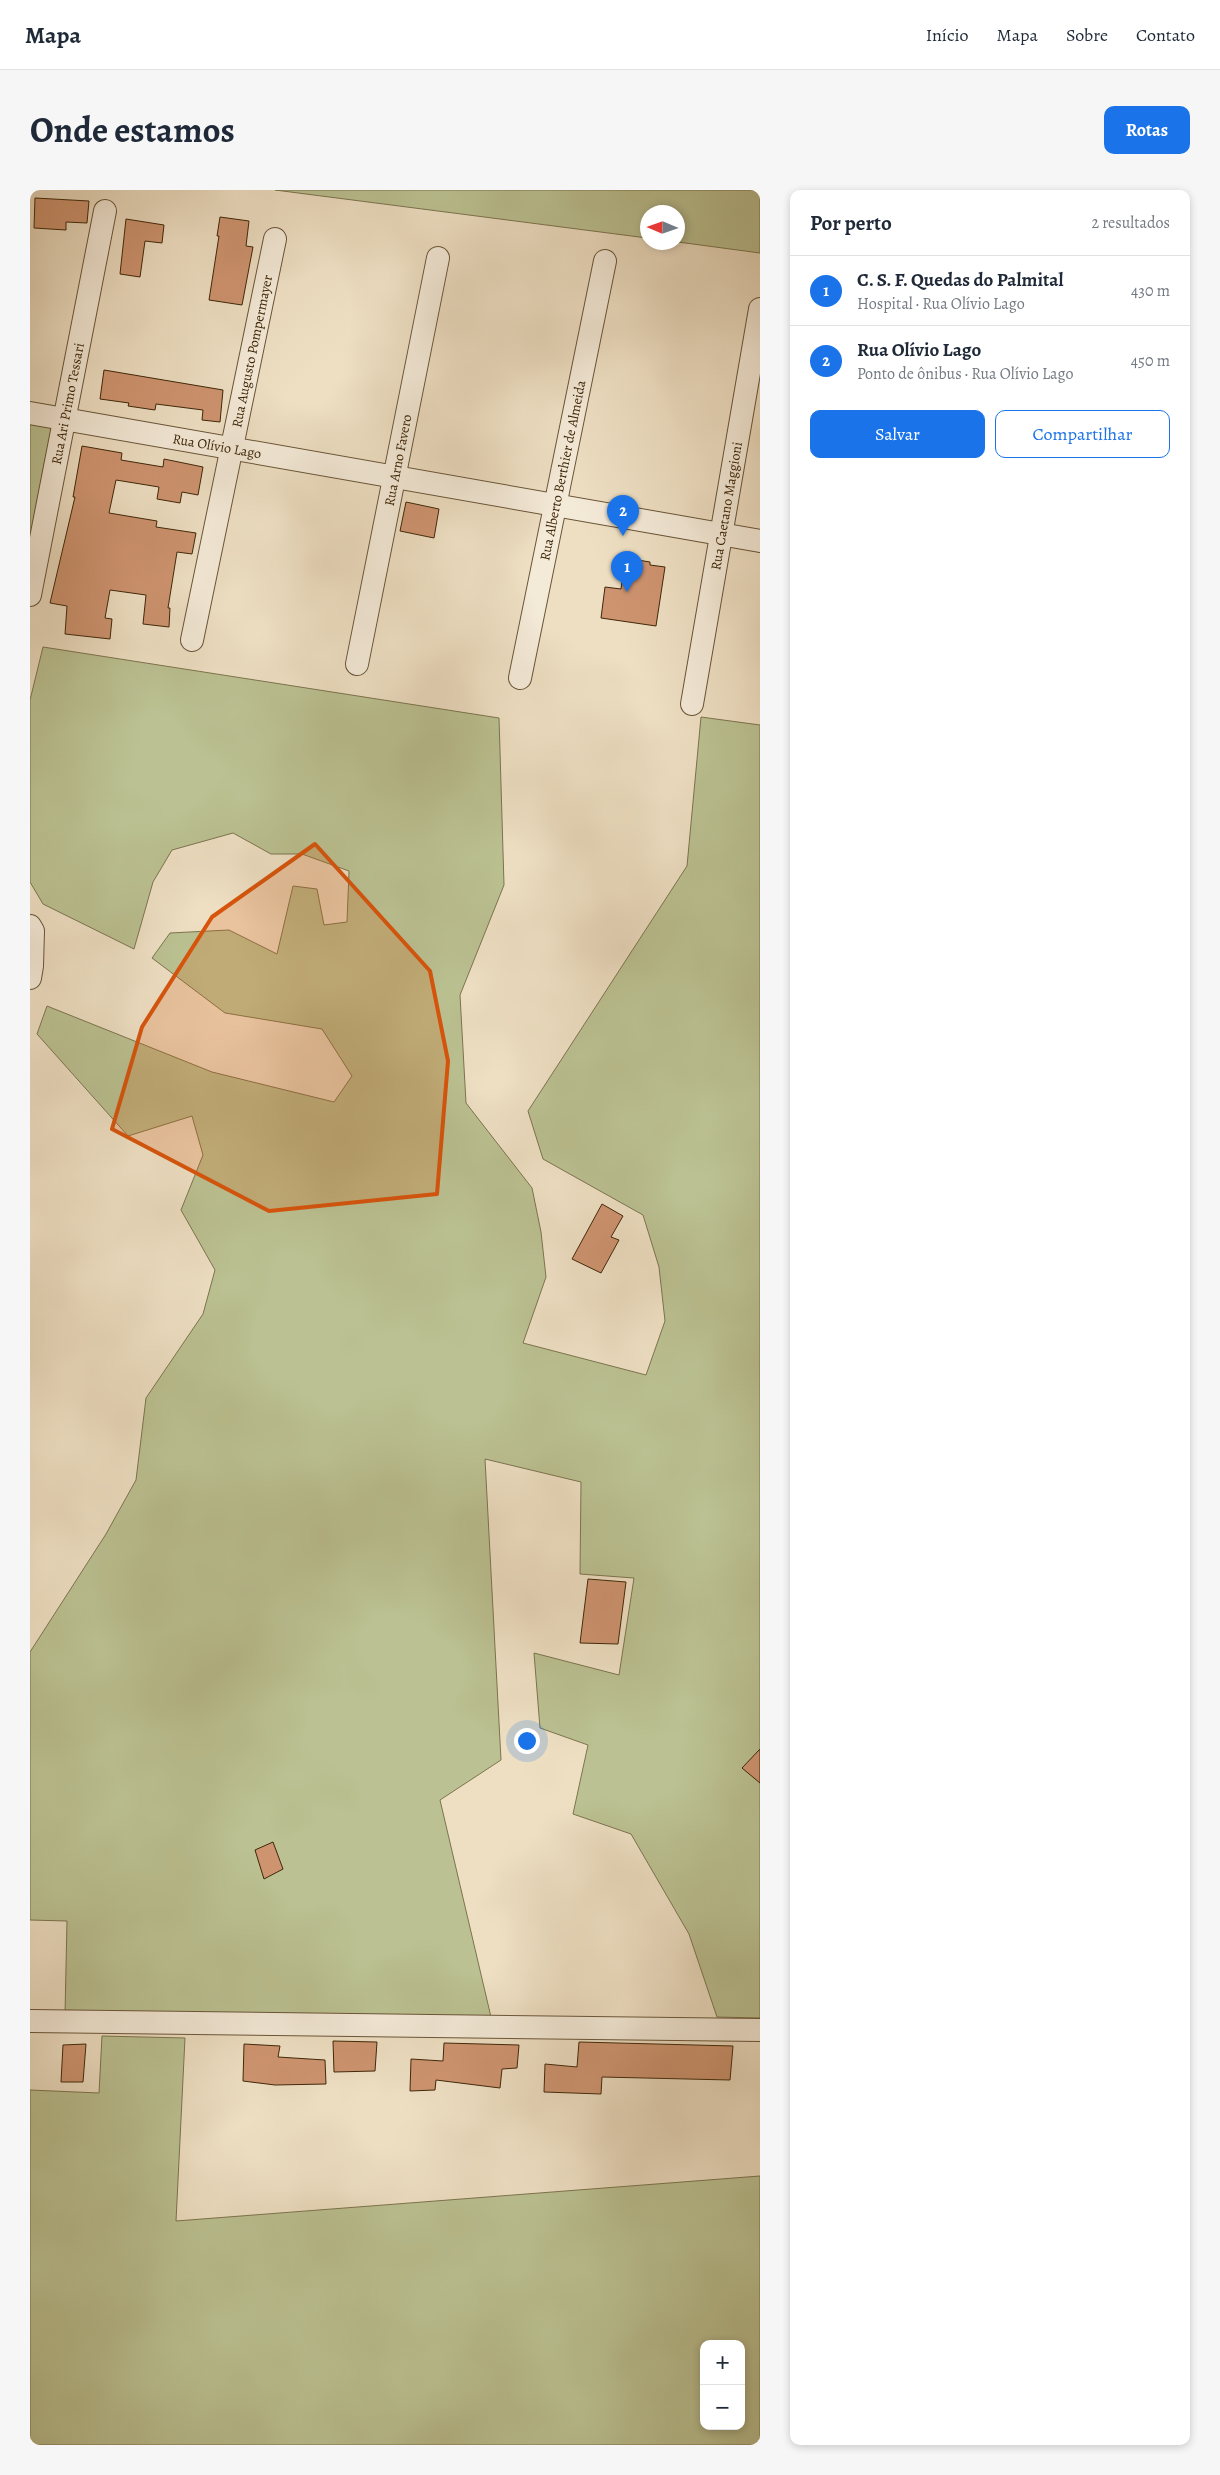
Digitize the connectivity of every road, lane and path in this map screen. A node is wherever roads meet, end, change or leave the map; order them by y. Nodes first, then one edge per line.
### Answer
1 (105, 211) dead end
2 (275, 239) dead end
3 (438, 258) dead end
4 (605, 261) dead end
5 (760, 309) edge
6 (30, 413) edge
7 (64, 419) junction
8 (230, 448) junction
9 (394, 477) junction
10 (555, 505) junction
11 (721, 534) junction
12 (760, 541) edge
13 (30, 595) edge
14 (192, 640) dead end
15 (358, 664) dead end
16 (520, 678) dead end
17 (692, 704) dead end
18 (30, 926) edge
19 (30, 978) edge
20 (31, 2021) edge
21 (760, 2030) edge

1 - 7 street, Rua Ari Primo Tessari
2 - 8 street, Rua Augusto Pompermayer
3 - 9 street, Rua Arno Favero
4 - 10 street, Rua Alberto Berthier de Almeida
5 - 11 street, Rua Caetano Maggioni
6 - 7 street, Rua Olívio Lago
7 - 8 street, Rua Olívio Lago
7 - 13 street, Rua Ari Primo Tessari
8 - 9 street, Rua Olívio Lago
8 - 14 street, Rua Augusto Pompermayer
9 - 10 street, Rua Olívio Lago
9 - 15 street, Rua Arno Favero
10 - 11 street, Rua Olívio Lago
10 - 16 street, Rua Alberto Berthier de Almeida
11 - 12 street, Rua Olívio Lago
11 - 17 street, Rua Caetano Maggioni
18 - 19 street
20 - 21 street

